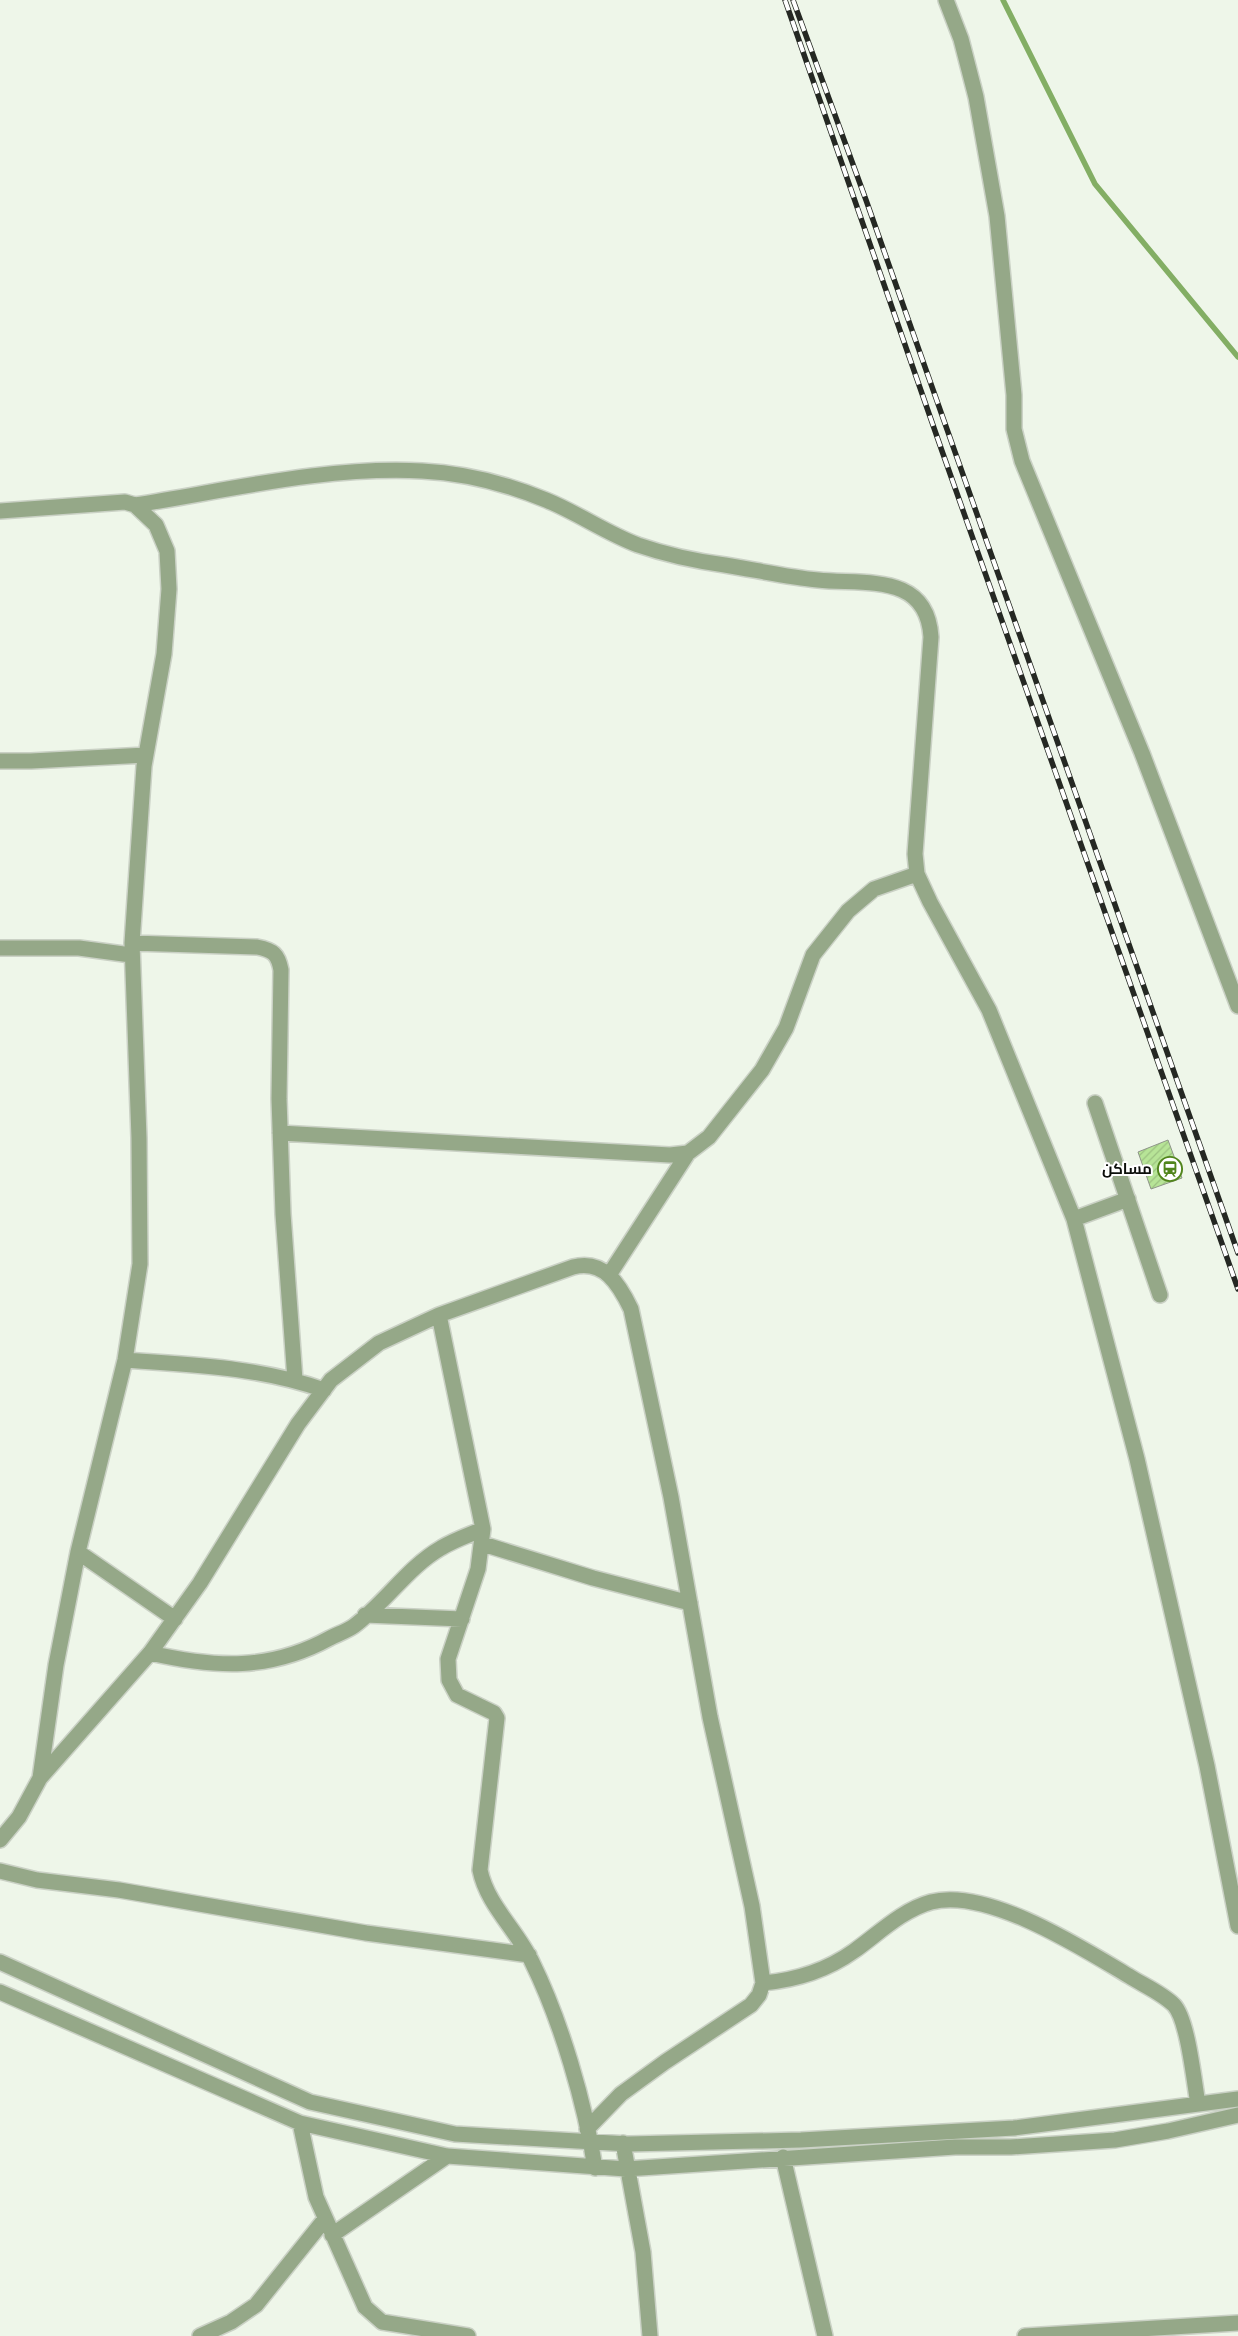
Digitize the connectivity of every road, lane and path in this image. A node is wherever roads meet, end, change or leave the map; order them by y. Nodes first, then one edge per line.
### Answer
1 (946, 0) edge
2 (135, 505) junction
3 (0, 511) edge
4 (146, 755) junction
5 (0, 761) edge
6 (917, 874) junction
7 (0, 948) edge
8 (131, 949) junction
9 (1238, 1006) edge
10 (1095, 1103) dead end
11 (280, 1133) junction
12 (688, 1153) junction
13 (1128, 1199) junction
14 (1074, 1219) junction
15 (609, 1275) junction
16 (1160, 1295) dead end
17 (439, 1315) junction
18 (125, 1360) junction
19 (295, 1380) junction
20 (324, 1390) junction
21 (483, 1537) junction
22 (78, 1552) junction
23 (690, 1603) junction
24 (365, 1615) junction
25 (462, 1618) junction
26 (174, 1619) junction
27 (150, 1653) junction
28 (40, 1778) junction
29 (0, 1840) edge
30 (0, 1871) edge
31 (1238, 1926) edge
32 (529, 1955) junction
33 (0, 1962) edge
34 (763, 1983) junction
35 (0, 1992) edge
36 (1238, 2099) edge
37 (1198, 2104) junction
38 (1238, 2115) edge
39 (300, 2123) junction
40 (589, 2136) junction
41 (623, 2143) junction
42 (447, 2156) junction
43 (783, 2157) junction
44 (595, 2168) junction
45 (626, 2169) junction
46 (325, 2219) junction
47 (332, 2235) junction
48 (382, 2322) junction
49 (1238, 2323) edge
50 (200, 2336) edge
51 (392, 2336) edge
52 (468, 2336) edge
53 (650, 2336) edge
54 (825, 2336) edge
55 (1025, 2336) edge

1 - 9 street
2 - 3 street
2 - 4 street
2 - 6 street
4 - 5 street
4 - 8 street
6 - 12 street
6 - 14 street
7 - 8 street
8 - 11 street
8 - 18 street
10 - 13 street
11 - 12 street
11 - 19 street
12 - 15 street
13 - 14 street
13 - 16 street
14 - 31 street
15 - 17 street
15 - 23 street
17 - 20 street
17 - 21 street
18 - 19 street
18 - 22 street
19 - 20 street
20 - 26 street
21 - 23 street
21 - 24 street
21 - 25 street
22 - 26 street
22 - 28 street
23 - 34 street
24 - 25 street
24 - 27 street
25 - 32 street
26 - 27 street
27 - 28 street
28 - 29 street
30 - 32 street
32 - 40 street
33 - 40 street
34 - 37 street
34 - 40 street
35 - 39 street
36 - 37 street
37 - 41 street
38 - 43 street
39 - 42 street
39 - 46 street
40 - 41 street
40 - 44 street
41 - 45 street
42 - 44 street
42 - 47 street
43 - 45 street
43 - 54 street
44 - 45 street
45 - 53 street
46 - 47 street
46 - 50 street
47 - 48 street
48 - 51 street
48 - 52 street
49 - 55 street

